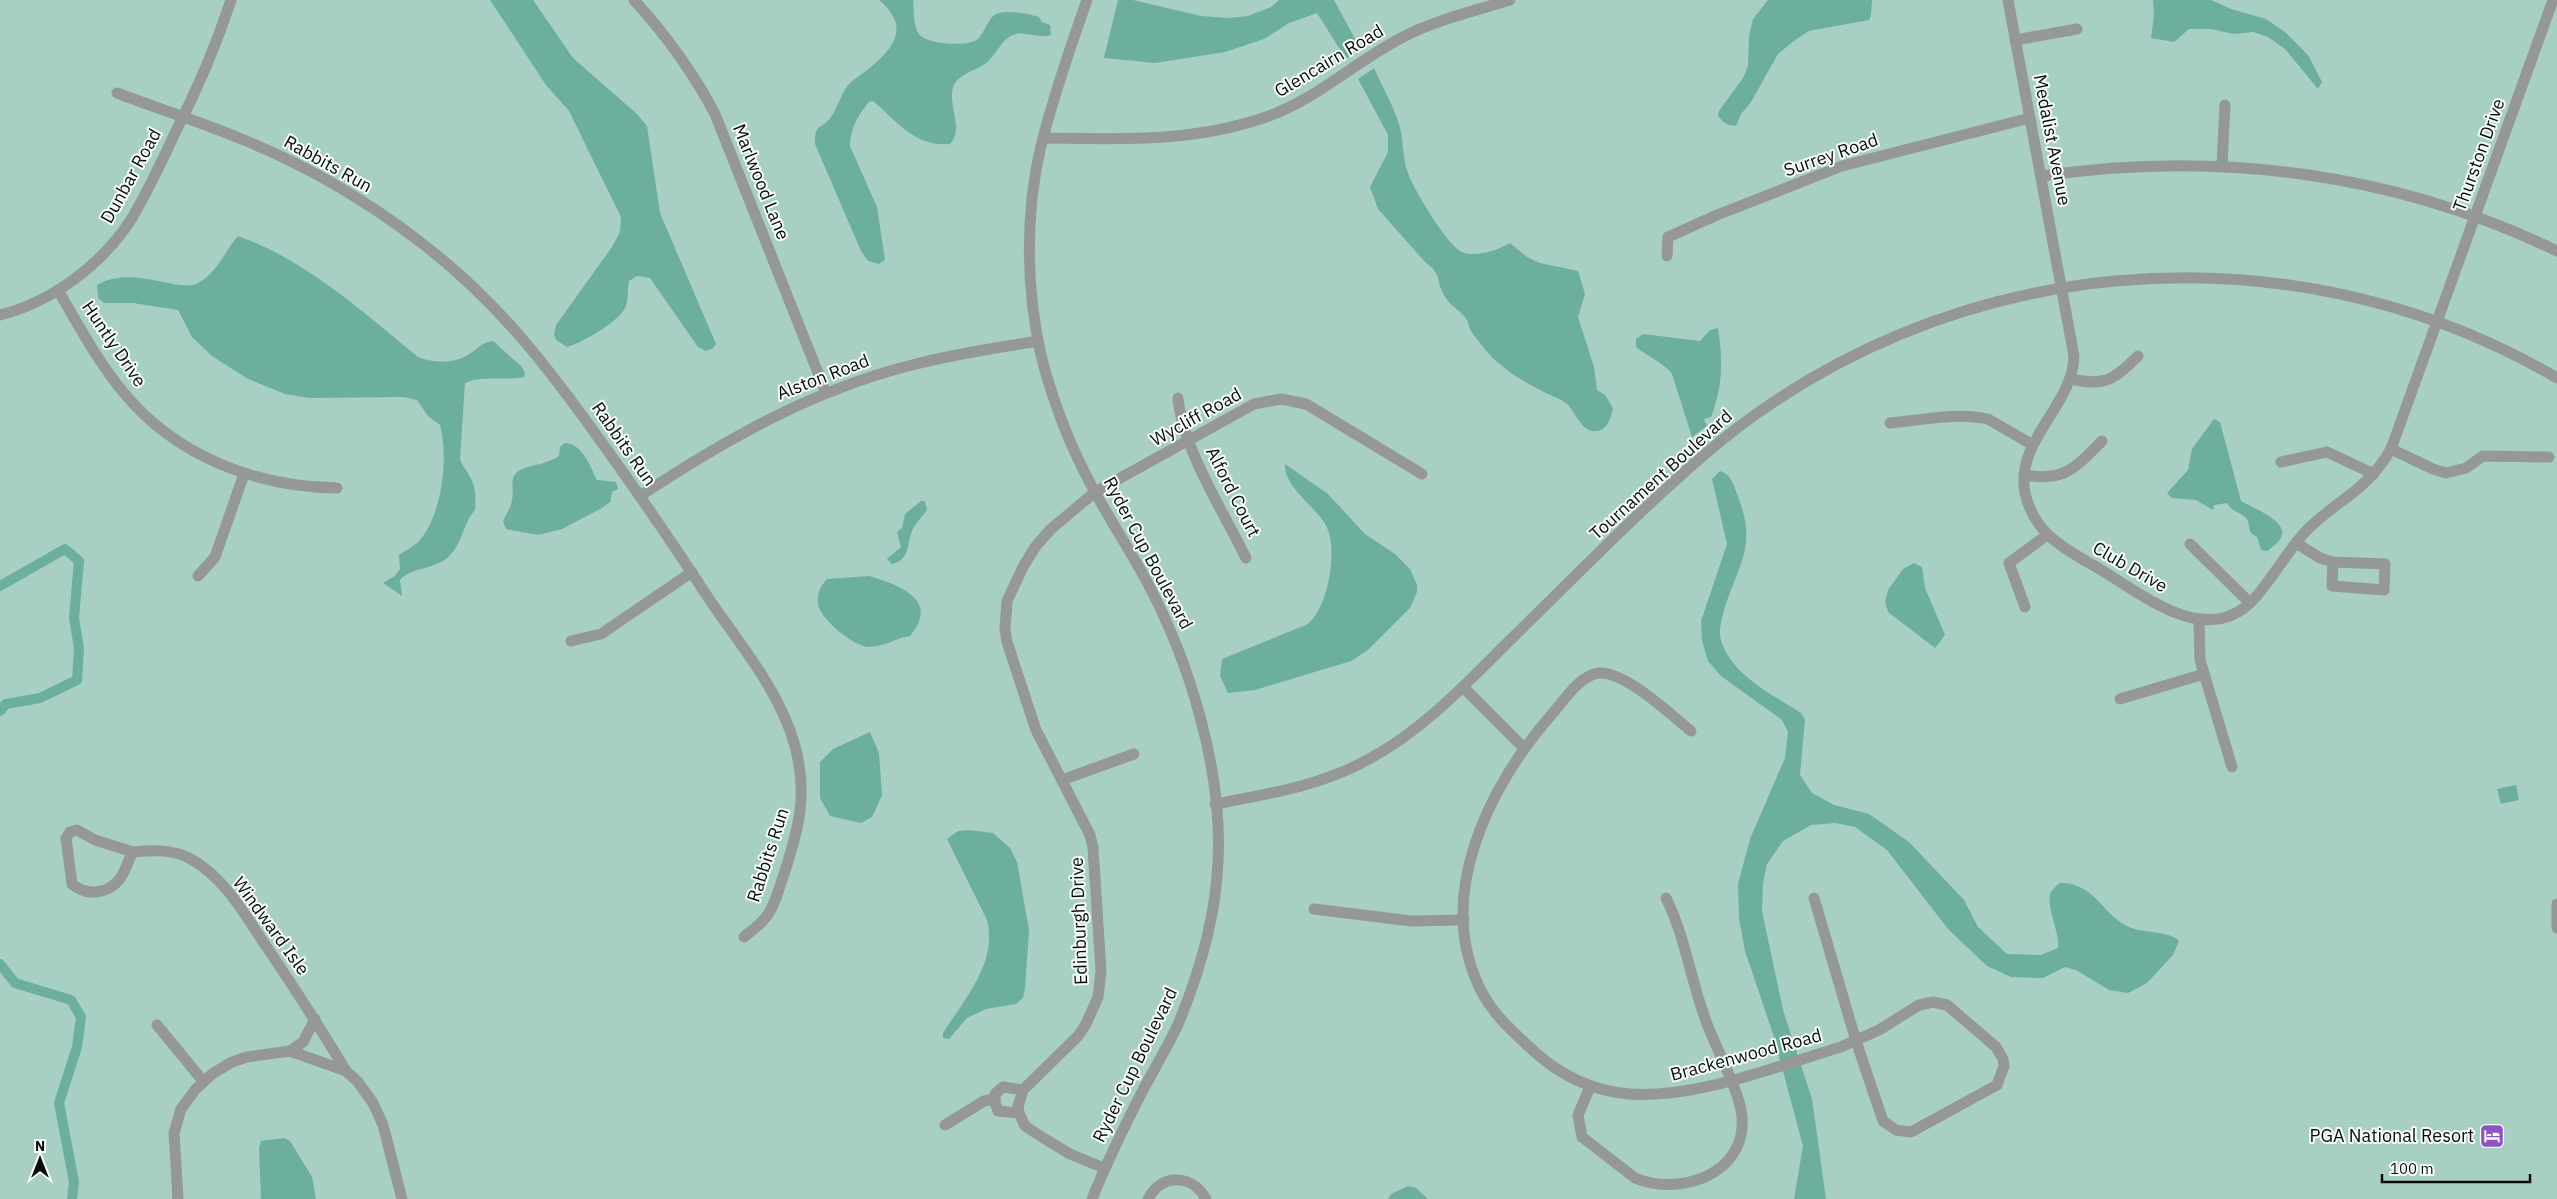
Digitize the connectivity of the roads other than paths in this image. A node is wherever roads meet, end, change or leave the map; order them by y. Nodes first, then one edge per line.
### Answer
1 (230, 0) edge
2 (634, 0) edge
3 (1086, 0) edge
4 (1510, 0) edge
5 (2008, 0) edge
6 (2553, 0) edge
7 (2077, 28) dead end
8 (2015, 40) junction
9 (118, 93) dead end
10 (2225, 105) dead end
11 (183, 117) junction
12 (2030, 118) junction
13 (1043, 138) junction
14 (2222, 165) junction
15 (2042, 176) junction
16 (2476, 216) junction
17 (2557, 251) edge
18 (1667, 256) dead end
19 (2063, 287) junction
20 (58, 290) junction
21 (0, 315) edge
22 (2438, 322) junction
23 (1038, 341) junction
24 (2138, 356) dead end
25 (2070, 378) junction
26 (2557, 378) edge
27 (826, 393) junction
28 (1178, 398) dead end
29 (1890, 423) dead end
30 (1188, 441) junction
31 (2102, 442) dead end
32 (2033, 445) junction
33 (2391, 449) junction
34 (2549, 457) dead end
35 (2281, 462) dead end
36 (244, 474) junction
37 (1422, 474) dead end
38 (2374, 474) junction
39 (2024, 476) junction
40 (337, 488) dead end
41 (1095, 492) junction
42 (640, 496) junction
43 (2046, 535) junction
44 (2296, 543) junction
45 (2190, 544) dead end
46 (1246, 558) dead end
47 (2333, 562) junction
48 (692, 572) junction
49 (198, 576) dead end
50 (2250, 603) junction
51 (2025, 607) dead end
52 (2199, 620) junction
53 (571, 641) dead end
54 (2204, 674) junction
55 (1463, 687) junction
56 (2120, 699) dead end
57 (1692, 731) dead end
58 (1524, 748) junction
59 (1134, 754) dead end
60 (2232, 767) dead end
61 (1062, 780) junction
62 (1216, 804) junction
63 (133, 852) junction
64 (1666, 898) dead end
65 (1814, 898) dead end
66 (2557, 904) edge
67 (1314, 909) dead end
68 (1464, 920) junction
69 (2557, 928) edge
70 (744, 937) dead end
71 (315, 1019) junction
72 (157, 1025) dead end
73 (1856, 1041) junction
74 (290, 1051) junction
75 (346, 1071) junction
76 (1730, 1080) junction
77 (203, 1081) junction
78 (1590, 1087) junction
79 (1023, 1090) junction
80 (995, 1099) junction
81 (1019, 1113) junction
82 (945, 1125) dead end
83 (1104, 1168) junction
84 (178, 1199) edge
85 (402, 1199) edge
86 (1092, 1199) edge
87 (1148, 1199) edge
88 (1206, 1199) edge

1 - 11 street, Dunbar Road
2 - 27 street, Marlwood Lane
3 - 13 street, Ryder Cup Boulevard
4 - 13 street, Glencairn Road
5 - 8 street, Medalist Avenue
6 - 16 street, Thurston Drive
7 - 8 street
8 - 12 street, Medalist Avenue
9 - 11 street, Rabbits Run
10 - 14 street
11 - 20 street, Dunbar Road
11 - 42 street, Rabbits Run
12 - 15 street, Medalist Avenue
12 - 18 street, Surrey Road
13 - 23 street, Ryder Cup Boulevard
14 - 15 street
14 - 16 street
15 - 19 street, Medalist Avenue
16 - 17 street
16 - 22 street, Thurston Drive
19 - 22 street, Tournament Boulevard
19 - 25 street, Club Drive
19 - 55 street, Tournament Boulevard
20 - 21 street, Dunbar Road
20 - 36 street, Huntly Drive
22 - 26 street, Tournament Boulevard
22 - 33 street, Club Drive
23 - 27 street, Alston Road
23 - 41 street, Ryder Cup Boulevard
24 - 25 street
25 - 32 street, Club Drive
27 - 42 street, Alston Road
28 - 30 street, Alford Court
29 - 32 street
30 - 37 street, Wycliff Road
30 - 41 street, Wycliff Road
30 - 46 street, Alford Court
31 - 39 street
32 - 39 street, Club Drive
33 - 34 street
33 - 38 street, Club Drive
35 - 38 street
36 - 40 street, Huntly Drive
36 - 49 street
38 - 44 street, Club Drive
39 - 43 street, Club Drive
41 - 61 street, Edinburgh Drive
41 - 62 street, Ryder Cup Boulevard
42 - 48 street, Rabbits Run
43 - 51 street
43 - 52 street, Club Drive
44 - 47 street
44 - 50 street, Club Drive
45 - 50 street
47 - 47 street
48 - 53 street
48 - 70 street, Rabbits Run
50 - 52 street, Club Drive
52 - 54 street
54 - 56 street
54 - 60 street
55 - 58 street
55 - 62 street, Tournament Boulevard
57 - 58 street, Brackenwood Road
58 - 68 street, Brackenwood Road
59 - 61 street
61 - 79 street, Edinburgh Drive
62 - 83 street, Ryder Cup Boulevard
63 - 63 street, Windward Isle
63 - 71 street, Windward Isle
64 - 76 street
65 - 73 street
66 - 69 street
67 - 68 street
68 - 78 street, Brackenwood Road
71 - 74 street
71 - 75 street, Windward Isle
72 - 77 street
73 - 73 street
73 - 76 street, Brackenwood Road
74 - 75 street
74 - 77 street
75 - 85 street, Windward Isle
76 - 78 street, Brackenwood Road
76 - 78 street
77 - 84 street
79 - 80 street
79 - 81 street
80 - 81 street
80 - 82 street
81 - 83 street
83 - 86 street, Ryder Cup Boulevard
87 - 88 street

